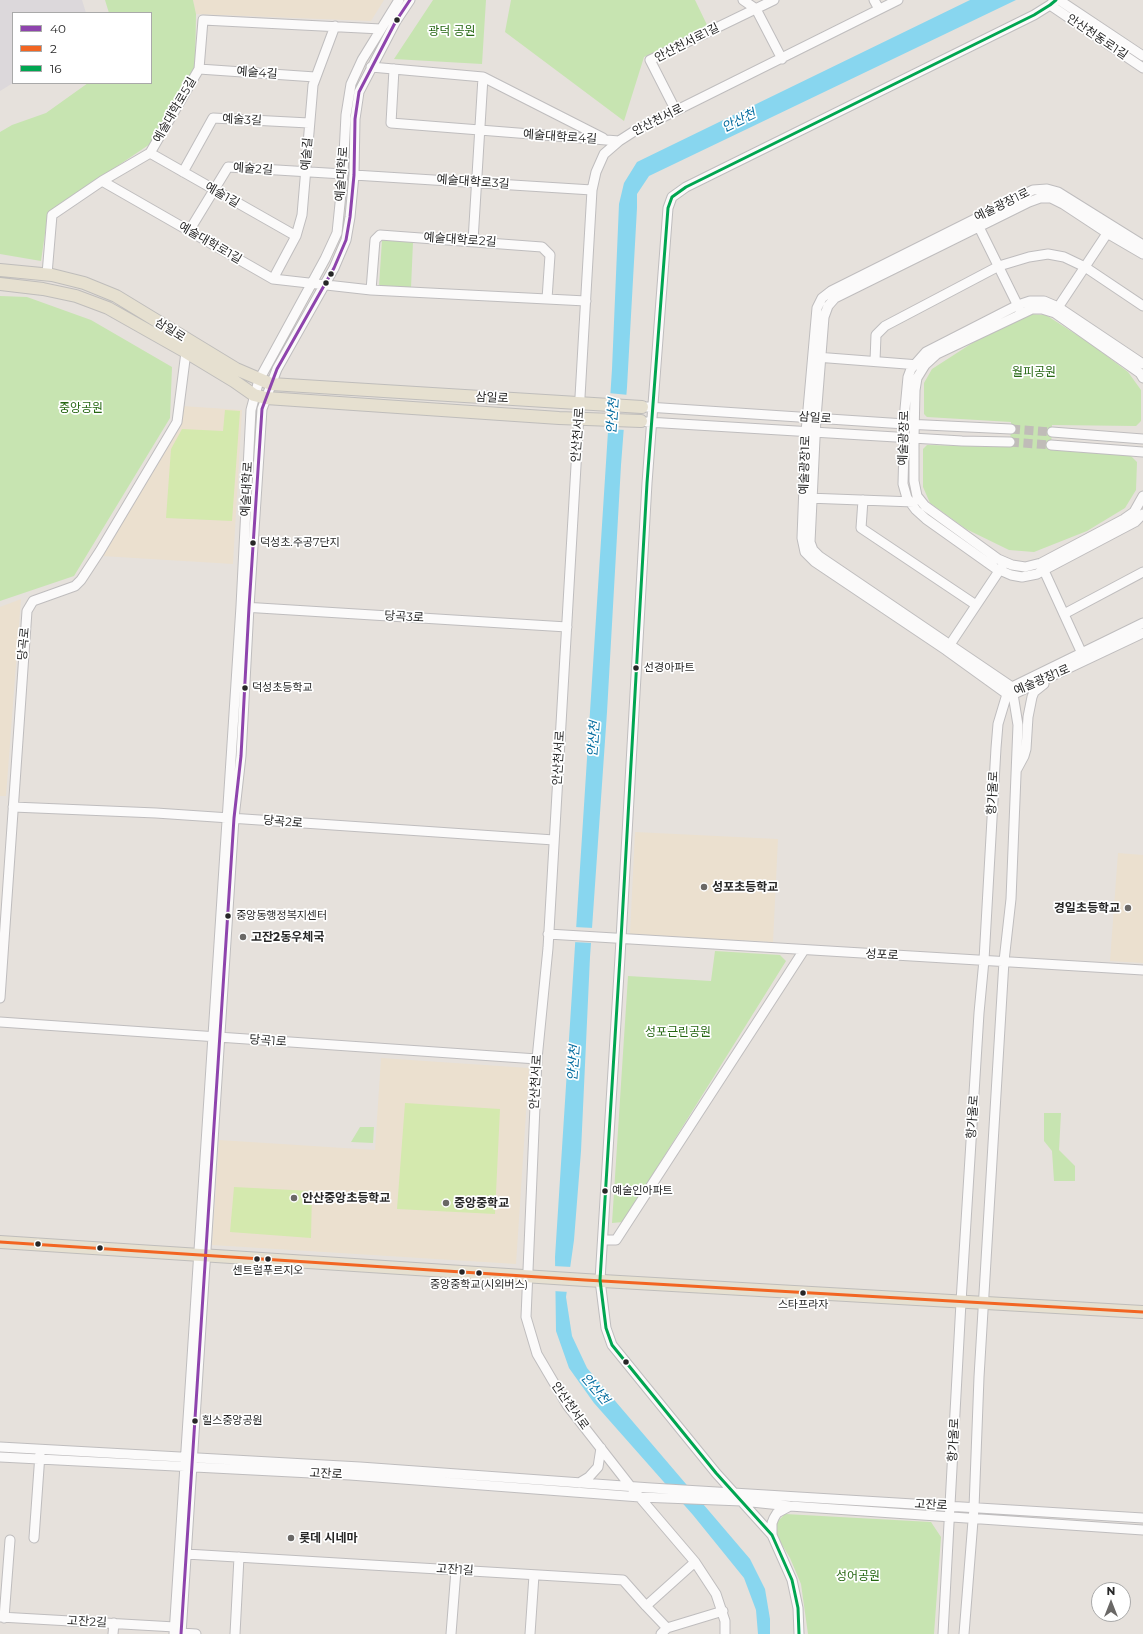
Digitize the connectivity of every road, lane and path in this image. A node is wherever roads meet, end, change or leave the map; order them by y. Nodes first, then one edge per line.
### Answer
1 (399, 0) edge
2 (410, 0) edge
3 (743, 0) edge
4 (774, 0) edge
5 (874, 0) edge
6 (898, 0) edge
7 (1059, 0) edge
8 (1053, 3) edge
9 (756, 9) junction
10 (879, 9) junction
11 (336, 26) junction
12 (381, 28) junction
13 (1143, 56) edge
14 (782, 59) junction
15 (371, 67) junction
16 (1143, 68) edge
17 (199, 69) junction
18 (394, 69) junction
19 (315, 77) junction
20 (483, 77) junction
21 (676, 111) junction
22 (309, 123) junction
23 (481, 131) junction
24 (606, 139) junction
25 (619, 141) junction
26 (150, 153) junction
27 (183, 172) junction
28 (305, 173) junction
29 (343, 174) junction
30 (354, 175) junction
31 (102, 181) junction
32 (476, 182) junction
33 (213, 190) junction
34 (592, 190) junction
35 (977, 223) junction
36 (1109, 229) junction
37 (189, 231) junction
38 (296, 236) junction
39 (473, 241) junction
40 (1143, 245) edge
41 (1143, 254) edge
42 (998, 266) junction
43 (1085, 267) junction
44 (0, 270) edge
45 (47, 274) junction
46 (273, 279) junction
47 (0, 284) edge
48 (311, 285) junction
49 (324, 286) junction
50 (372, 290) junction
51 (548, 299) junction
52 (586, 301) junction
53 (1018, 305) junction
54 (1143, 306) edge
55 (1056, 310) junction
56 (1022, 314) junction
57 (186, 352) junction
58 (816, 357) junction
59 (875, 362) junction
60 (915, 364) junction
61 (1143, 364) edge
62 (925, 365) junction
63 (1143, 378) edge
64 (259, 380) junction
65 (271, 384) junction
66 (260, 396) junction
67 (580, 403) junction
68 (648, 407) junction
69 (811, 418) junction
70 (579, 419) junction
71 (646, 422) junction
72 (909, 424) junction
73 (1011, 429) tunnel mouth
74 (810, 432) junction
75 (1052, 432) tunnel mouth
76 (904, 437) junction
77 (914, 438) junction
78 (1143, 439) edge
79 (1010, 442) tunnel mouth
80 (1051, 445) tunnel mouth
81 (1143, 452) edge
82 (1143, 496) edge
83 (808, 498) junction
84 (863, 500) junction
85 (910, 502) junction
86 (921, 502) junction
87 (1140, 513) edge
88 (1006, 562) junction
89 (1042, 566) junction
90 (1000, 570) junction
91 (1143, 572) edge
92 (976, 605) junction
93 (245, 607) junction
94 (1064, 614) junction
95 (1143, 623) edge
96 (567, 627) junction
97 (1143, 633) edge
98 (948, 647) junction
99 (1083, 657) junction
100 (1054, 676) junction
101 (1011, 692) junction
102 (1016, 770) junction
103 (13, 807) junction
104 (231, 818) junction
105 (554, 840) junction
106 (548, 934) junction
107 (621, 939) junction
108 (804, 950) junction
109 (984, 960) junction
110 (1004, 961) junction
111 (1143, 970) edge
112 (0, 998) edge
113 (0, 1022) edge
114 (217, 1038) junction
115 (537, 1059) junction
116 (603, 1240) junction
117 (0, 1242) edge
118 (202, 1255) junction
119 (527, 1276) junction
120 (600, 1280) junction
121 (961, 1302) junction
122 (984, 1303) junction
123 (1143, 1312) edge
124 (0, 1447) edge
125 (601, 1448) junction
126 (40, 1449) junction
127 (0, 1457) edge
128 (39, 1460) junction
129 (189, 1463) junction
130 (579, 1483) junction
131 (631, 1487) junction
132 (642, 1492) junction
133 (735, 1493) junction
134 (722, 1496) junction
135 (742, 1501) junction
136 (790, 1506) junction
137 (951, 1507) junction
138 (974, 1508) junction
139 (950, 1517) junction
140 (1143, 1518) edge
141 (973, 1519) junction
142 (1143, 1530) edge
143 (772, 1535) junction
144 (34, 1538) dead end
145 (10, 1540) dead end
146 (186, 1554) junction
147 (239, 1558) junction
148 (695, 1562) junction
149 (456, 1570) junction
150 (534, 1575) junction
151 (646, 1606) junction
152 (723, 1611) junction
153 (2, 1617) edge
154 (114, 1623) junction
155 (664, 1631) edge
156 (178, 1632) edge
157 (113, 1634) edge
158 (196, 1634) edge
159 (235, 1634) edge
160 (451, 1634) edge
161 (530, 1634) edge
162 (724, 1634) edge
163 (799, 1634) edge
164 (944, 1634) edge
165 (964, 1634) edge

1 - 12 street, 예술대학로
2 - 15 street, 예술대학로
3 - 9 street
4 - 9 street, 안산천서로1길
5 - 10 street
6 - 10 street, 안산천서로
7 - 13 street, 안산천동로1길
8 - 16 street, 안산천동로1길
8 - 68 street
9 - 14 street
9 - 21 street, 안산천서로1길
10 - 14 street, 안산천서로
11 - 12 street, 예술대학로5길
11 - 17 street, 예술대학로5길
11 - 19 street, 예술길
12 - 29 street, 예술대학로
14 - 21 street, 안산천서로
15 - 18 street, 예술대학로4길
15 - 30 street, 예술대학로
17 - 19 street, 예술4길
17 - 26 street, 예술대학로5길
18 - 20 street, 예술대학로4길
18 - 23 street, 예술대학로4길
19 - 22 street, 예술길
20 - 23 street
20 - 24 street, 예술대학로4길
21 - 25 street, 안산천서로
22 - 27 street, 예술3길
22 - 28 street, 예술길
23 - 24 street, 예술대학로4길
23 - 32 street
24 - 25 street
25 - 34 street, 안산천서로
26 - 27 street, 예술1길
26 - 31 street, 예술대학로5길
27 - 33 street, 예술1길
28 - 29 street
28 - 33 street, 예술2길
28 - 38 street, 예술길
29 - 48 street, 예술대학로
30 - 32 street, 예술대학로3길
30 - 49 street, 예술대학로
31 - 37 street, 예술대학로1길
31 - 45 street, 예술대학로5길
32 - 34 street, 예술대학로3길
32 - 39 street
33 - 37 street
33 - 38 street, 예술1길
34 - 52 street, 안산천서로
35 - 36 street, 예술광장1로
35 - 42 street
35 - 58 street, 예술광장1로
36 - 40 street, 예술광장1로
36 - 41 street, 예술광장1로
36 - 43 street
37 - 46 street, 예술대학로1길
38 - 46 street, 예술길
39 - 50 street, 예술대학로2길
39 - 51 street, 예술대학로2길
42 - 43 street
42 - 53 street
42 - 59 street
43 - 54 street
43 - 55 street
44 - 45 main road, 삼일로
45 - 64 main road, 삼일로
46 - 48 street, 예술대학로1길
47 - 57 main road, 삼일로
48 - 49 street, 예술대학로1길
48 - 64 street, 예술대학로
49 - 50 street
49 - 65 street, 예술대학로
50 - 51 street
51 - 52 street
52 - 67 street, 안산천서로
53 - 55 street, 예술광장로
53 - 56 street
53 - 60 street, 예술광장로
55 - 56 street, 예술광장로
55 - 61 street, 예술광장로
55 - 63 street, 예술광장로
56 - 62 street, 예술광장로
57 - 66 main road, 삼일로
57 - 103 street, 당곡로
58 - 59 street
58 - 69 street, 예술광장1로
59 - 60 street
60 - 62 street
60 - 72 street, 예술광장로
62 - 72 street, 예술광장로
64 - 65 main road, 삼일로
64 - 66 street, 예술대학로
65 - 66 street, 예술대학로
65 - 67 main road, 삼일로
66 - 70 main road, 삼일로
66 - 93 street, 예술대학로
67 - 68 main road, 삼일로
67 - 70 street, 안산천서로
68 - 69 street, 삼일로
68 - 71 street
69 - 72 street, 삼일로
69 - 74 street, 예술광장1로
70 - 71 main road, 삼일로
70 - 96 street, 안산천서로
71 - 74 street, 삼일로
71 - 107 street
72 - 73 street, 삼일로
72 - 76 street, 예술광장로
72 - 77 street, 예술광장로
74 - 76 street, 삼일로
74 - 83 street, 예술광장1로
75 - 78 street
76 - 77 street, 삼일로
76 - 85 street, 예술광장로
77 - 79 street, 삼일로
77 - 86 street, 예술광장로
80 - 81 street
82 - 87 street, 예술광장로
83 - 84 street
83 - 98 street, 예술광장1로
84 - 85 street
84 - 92 street
85 - 86 street
85 - 90 street, 예술광장로
86 - 88 street, 예술광장로
87 - 89 street, 예술광장로
88 - 89 street, 예술광장로
88 - 90 street
89 - 90 street, 예술광장로
89 - 94 street
90 - 92 street
91 - 94 street
92 - 98 street
93 - 96 street, 당곡3로
93 - 104 street, 예술대학로
94 - 99 street
95 - 99 street, 예술광장1로
96 - 105 street, 안산천서로
97 - 99 street, 예술광장1로
98 - 101 street, 예술광장1로
99 - 100 street, 예술광장1로
99 - 101 street, 예술광장1로
100 - 101 street, 예술광장1로
100 - 102 street, 항가울로
101 - 102 street, 항가울로
101 - 109 street, 항가울로
102 - 110 street, 항가울로
103 - 104 street, 당곡2로
103 - 112 street, 당곡로
104 - 105 street, 당곡2로
104 - 114 street, 예술대학로
105 - 106 street, 안산천서로
106 - 107 street, 성포로
106 - 115 street, 안산천서로
107 - 108 street, 성포로
107 - 116 street
108 - 109 street, 성포로
108 - 116 street
109 - 110 street, 성포로
109 - 121 street, 항가울로
110 - 111 street, 성포로
110 - 122 street, 항가울로
113 - 114 street, 당곡1로
114 - 115 street, 당곡1로
114 - 118 street, 예술대학로
115 - 119 street, 안산천서로
116 - 120 street
117 - 118 main road
118 - 119 main road
118 - 129 street, 예술대학로
119 - 120 main road
119 - 125 street, 안산천서로
120 - 121 main road
120 - 133 street
121 - 122 main road
121 - 137 street, 항가울로
122 - 123 main road
122 - 138 street, 항가울로
124 - 126 street, 고잔로
125 - 130 street
125 - 131 street, 안산천서로
126 - 128 street
126 - 129 street, 고잔로
127 - 128 street, 고잔로
128 - 129 street, 고잔로
128 - 144 street
129 - 130 street, 고잔로
129 - 132 street, 고잔로
129 - 146 street, 예술대학로
129 - 156 street, 예술대학로
130 - 131 street, 고잔로
131 - 132 street, 안산천서로
132 - 134 street
132 - 134 street, 고잔로
132 - 148 street, 안산천서로
133 - 134 street, 고잔로
133 - 135 street
133 - 137 street, 고잔로
134 - 135 street, 고잔로
135 - 136 street, 고잔로
135 - 143 street
136 - 139 street, 고잔로
136 - 143 street
137 - 138 street, 고잔로
137 - 139 street, 항가울로
138 - 140 street, 고잔로
138 - 141 street, 항가울로
139 - 141 street, 고잔로
139 - 164 street, 항가울로
141 - 142 street, 고잔로
141 - 165 street, 항가울로
143 - 163 street
145 - 153 street
146 - 147 street, 고잔1길
146 - 156 street, 예술대학로
147 - 149 street, 고잔1길
147 - 159 street
148 - 151 street
148 - 152 street, 안산천서로
149 - 150 street, 고잔1길
149 - 160 street
150 - 151 street, 고잔1길
150 - 161 street
151 - 155 street, 고잔1길
152 - 155 street
152 - 162 street, 안산천서로
153 - 154 street, 고잔2길
154 - 156 street, 고잔2길
154 - 157 street
156 - 158 street, 고잔2길

